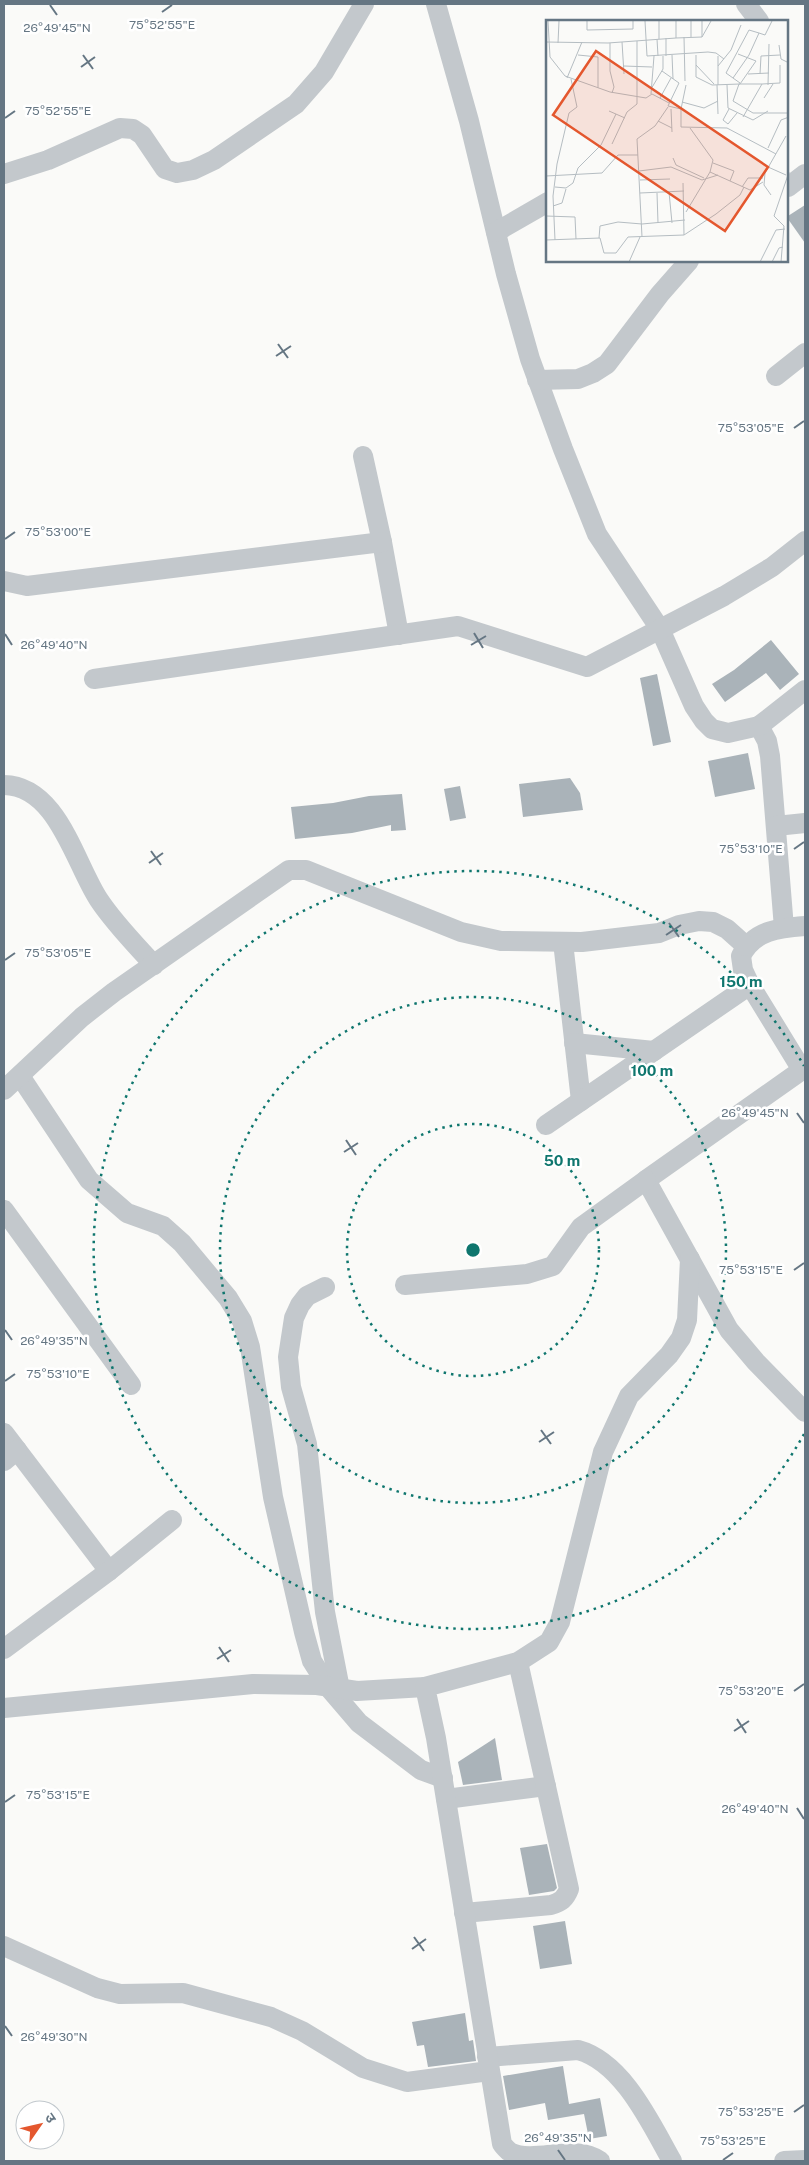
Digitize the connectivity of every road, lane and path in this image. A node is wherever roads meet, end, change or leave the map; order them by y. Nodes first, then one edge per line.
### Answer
1 (364, 4) edge
2 (436, 4) edge
3 (746, 4) edge
4 (757, 20) edge
5 (4, 174) edge
6 (805, 174) edge
7 (789, 186) edge
8 (546, 203) edge
9 (496, 232) junction
10 (688, 262) edge
11 (805, 353) edge
12 (776, 376) dead end
13 (537, 380) junction
14 (363, 456) dead end
15 (382, 542) junction
16 (805, 542) edge
17 (4, 581) edge
18 (660, 629) junction
19 (399, 635) junction
20 (94, 679) dead end
21 (802, 695) edge
22 (759, 726) junction
23 (4, 785) edge
24 (805, 823) edge
25 (776, 826) junction
26 (805, 926) edge
27 (784, 928) junction
28 (563, 942) junction
29 (746, 946) junction
30 (154, 964) junction
31 (750, 984) junction
32 (574, 1043) junction
33 (654, 1051) junction
34 (803, 1069) edge
35 (20, 1076) junction
36 (4, 1090) edge
37 (581, 1101) junction
38 (546, 1125) dead end
39 (646, 1180) junction
40 (4, 1210) edge
41 (690, 1259) junction
42 (405, 1285) dead end
43 (325, 1287) dead end
44 (131, 1385) dead end
45 (805, 1412) edge
46 (4, 1433) edge
47 (10, 1455) edge
48 (172, 1520) dead end
49 (108, 1571) junction
50 (4, 1649) edge
51 (518, 1662) junction
52 (425, 1687) junction
53 (334, 1688) junction
54 (4, 1708) edge
55 (443, 1778) junction
56 (546, 1786) junction
57 (446, 1799) junction
58 (464, 1913) junction
59 (4, 1946) edge
60 (488, 2064) junction
61 (805, 2160) edge
62 (600, 2161) edge
63 (672, 2161) edge
64 (784, 2161) edge

1 - 5 street
2 - 9 street
3 - 4 street
6 - 7 street
8 - 9 street
9 - 13 street
10 - 13 street
11 - 12 street
13 - 18 street
14 - 15 street
15 - 17 street
15 - 19 street
16 - 18 street
18 - 19 street
18 - 22 street
19 - 20 street
21 - 22 street
22 - 25 street
23 - 30 street
24 - 25 street
25 - 27 street
26 - 27 street
27 - 29 street
28 - 29 street
28 - 30 street
28 - 32 street
29 - 31 street
30 - 35 street
31 - 33 street
31 - 34 street
32 - 33 street
32 - 37 street
33 - 37 street
34 - 39 street
35 - 36 street
35 - 53 street
37 - 38 street
39 - 41 street
39 - 42 street
40 - 44 street
41 - 45 street
41 - 51 street
43 - 53 street
46 - 47 street
47 - 49 street
48 - 49 street
49 - 50 street
51 - 52 street
51 - 56 street
52 - 53 street
52 - 55 street
53 - 54 street
53 - 55 street
55 - 57 street
56 - 57 street
56 - 58 street
57 - 58 street
58 - 60 street
59 - 60 street
60 - 62 street
60 - 63 street
61 - 64 street

